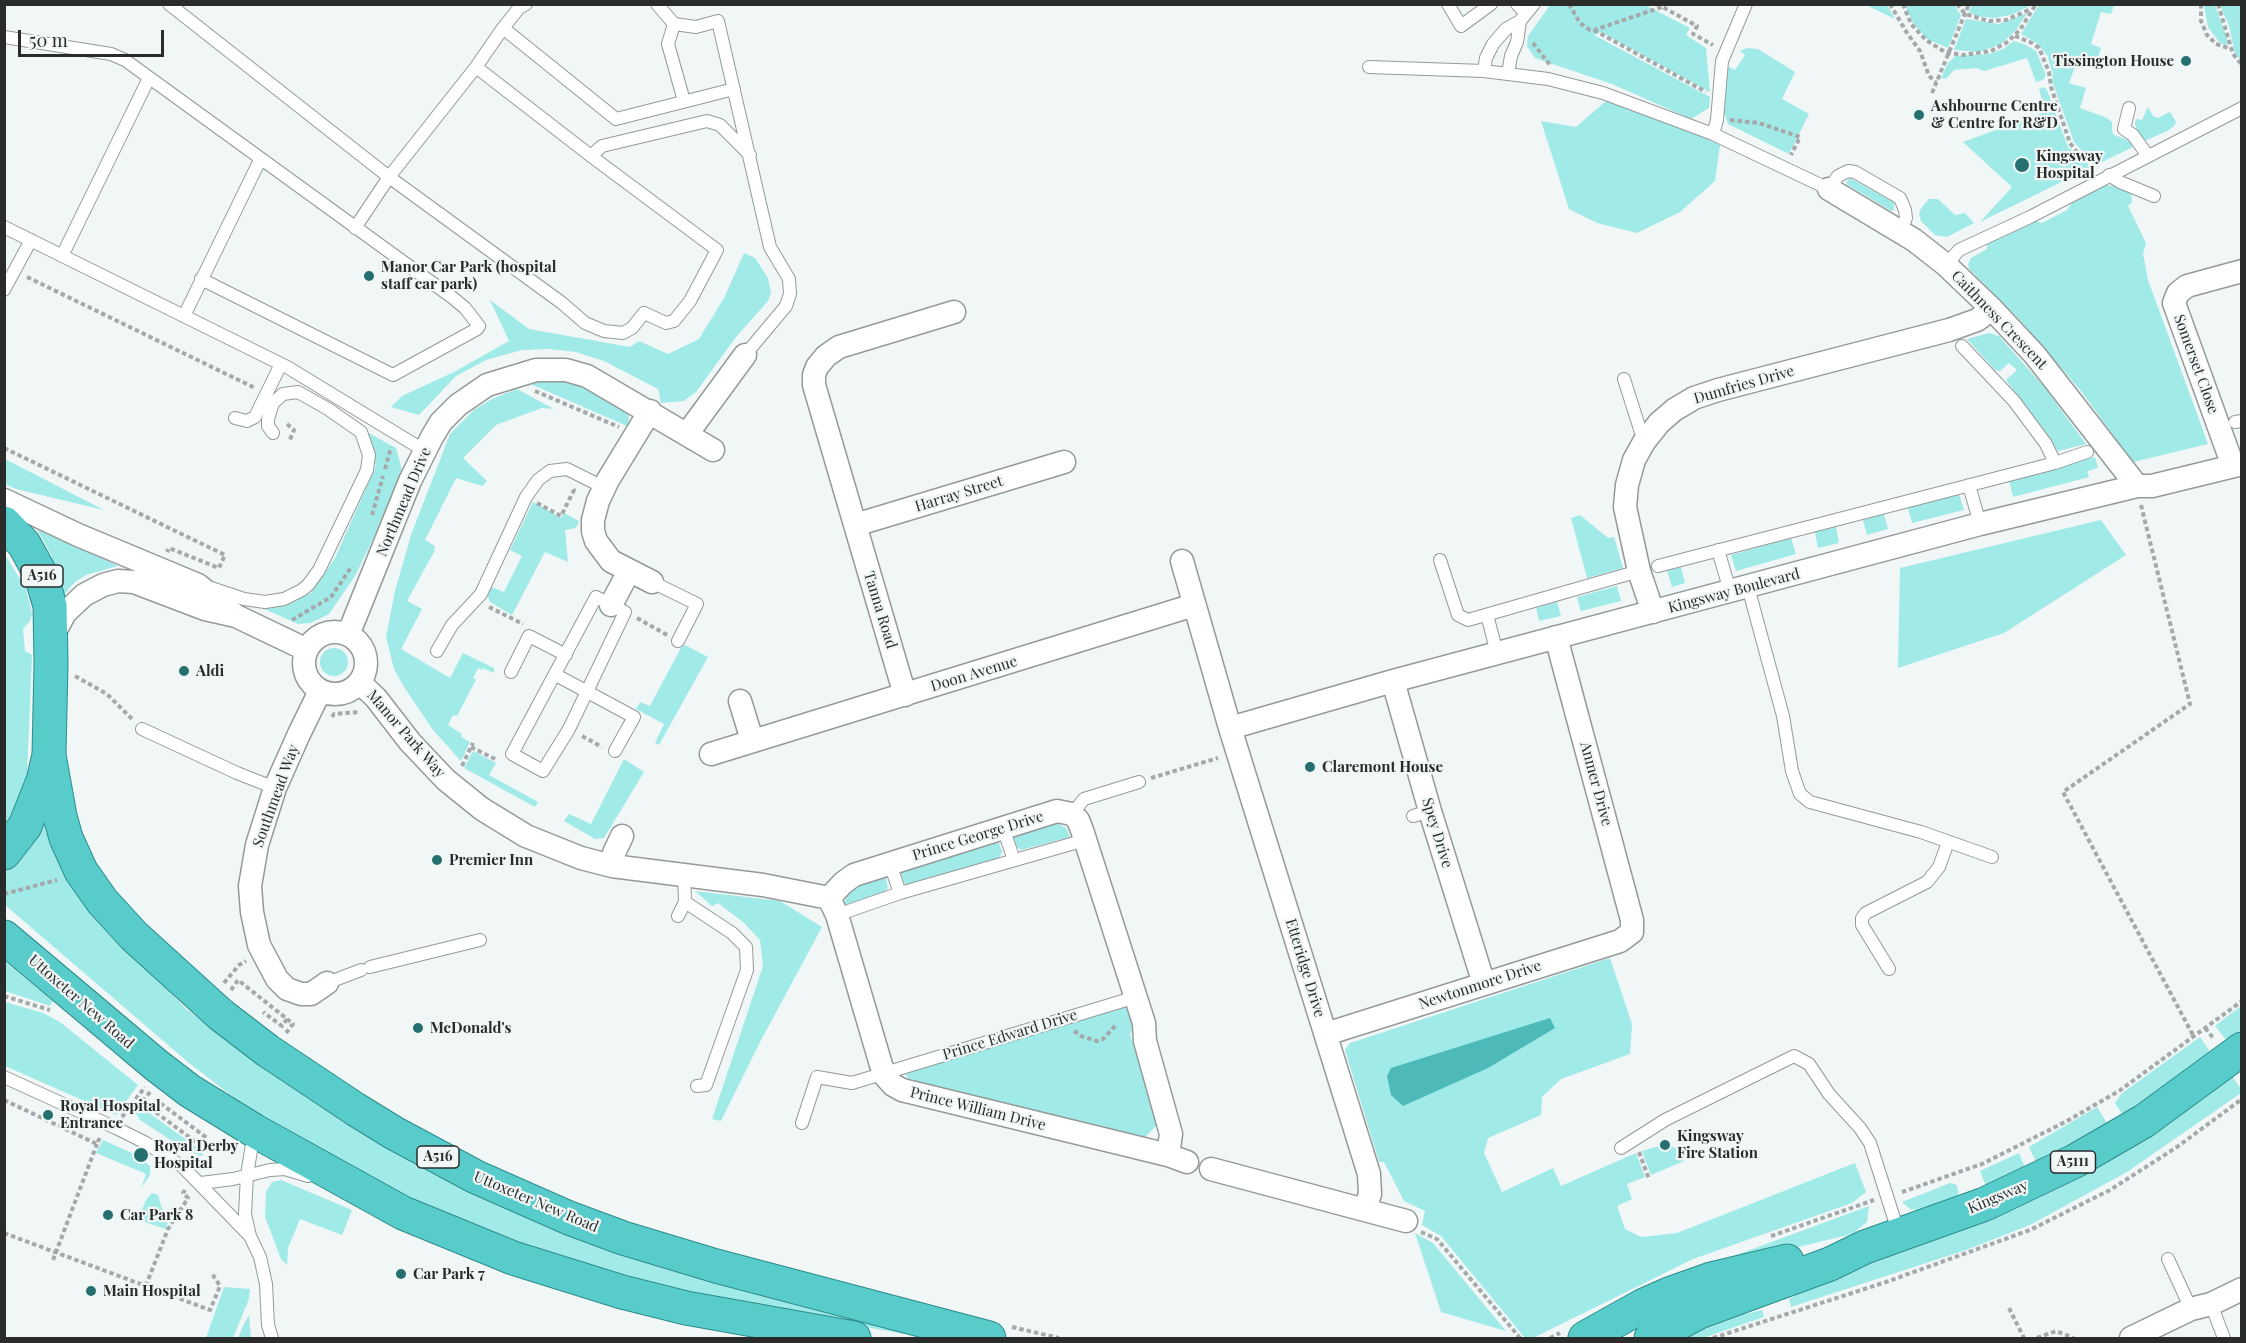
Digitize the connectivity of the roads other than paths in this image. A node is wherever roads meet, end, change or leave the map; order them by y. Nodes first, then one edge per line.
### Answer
1 (169, 4) edge
2 (526, 4) edge
3 (657, 4) edge
4 (1448, 4) edge
5 (1491, 4) edge
6 (1517, 4) edge
7 (1746, 4) edge
8 (1527, 13) edge
9 (674, 24) junction
10 (503, 28) junction
11 (4, 37) edge
12 (476, 67) junction
13 (1369, 67) dead end
14 (1484, 71) junction
15 (1508, 74) junction
16 (149, 78) junction
17 (734, 89) junction
18 (684, 101) junction
19 (2129, 108) dead end
20 (2241, 108) edge
21 (1713, 134) junction
22 (591, 156) junction
23 (750, 156) junction
24 (2148, 156) junction
25 (260, 160) junction
26 (2109, 175) junction
27 (389, 177) junction
28 (1828, 189) joint
29 (2154, 196) dead end
30 (4, 227) edge
31 (355, 228) junction
32 (31, 240) junction
33 (62, 256) junction
34 (1946, 265) junction
35 (2241, 271) edge
36 (201, 279) junction
37 (4, 290) edge
38 (1992, 309) junction
39 (954, 312) dead end
40 (184, 316) junction
41 (1962, 346) dead end
42 (745, 355) joint
43 (281, 364) junction
44 (1624, 379) dead end
45 (316, 383) junction
46 (328, 409) junction
47 (650, 411) junction
48 (235, 418) dead end
49 (273, 434) dead end
50 (687, 434) junction
51 (1644, 442) junction
52 (713, 450) dead end
53 (425, 451) junction
54 (2087, 452) dead end
55 (1064, 462) dead end
56 (2055, 463) junction
57 (2237, 465) edge
58 (1969, 485) junction
59 (2137, 486) junction
60 (605, 488) junction
61 (4, 500) edge
62 (4, 523) edge
63 (1980, 524) junction
64 (855, 525) junction
65 (1718, 550) junction
66 (1440, 560) dead end
67 (1182, 561) dead end
68 (1649, 569) junction
69 (629, 571) junction
70 (652, 582) joint
71 (198, 585) junction
72 (1739, 589) junction
73 (1194, 605) junction
74 (618, 608) junction
75 (1653, 612) junction
76 (1487, 615) junction
77 (236, 616) junction
78 (348, 635) junction
79 (1556, 637) junction
80 (51, 640) junction
81 (678, 641) road end
82 (307, 650) junction
83 (437, 651) dead end
84 (1497, 653) junction
85 (566, 655) junction
86 (511, 672) dead end
87 (555, 675) junction
88 (1394, 681) junction
89 (360, 683) junction
90 (321, 691) junction
91 (586, 692) junction
92 (905, 694) junction
93 (740, 701) dead end
94 (1230, 728) junction
95 (142, 729) road end
96 (752, 740) junction
97 (615, 751) road end
98 (49, 754) junction
99 (711, 754) dead end
100 (1139, 782) road end
101 (275, 788) junction
102 (1071, 814) junction
103 (1003, 828) junction
104 (622, 836) dead end
105 (1085, 840) junction
106 (1948, 842) junction
107 (4, 853) edge
108 (1992, 857) dead end
109 (1014, 860) junction
110 (890, 864) junction
111 (612, 866) junction
112 (684, 874) junction
113 (900, 893) junction
114 (685, 902) junction
115 (833, 906) junction
116 (678, 916) dead end
117 (1632, 932) joint
118 (4, 938) edge
119 (480, 940) dead end
120 (1889, 969) dead end
121 (330, 981) joint
122 (1484, 984) junction
123 (1136, 996) junction
124 (1326, 1034) junction
125 (2241, 1049) edge
126 (884, 1075) junction
127 (4, 1077) edge
128 (697, 1086) dead end
129 (801, 1123) dead end
130 (255, 1131) junction
131 (1621, 1148) dead end
132 (1211, 1169) dead end
133 (247, 1176) junction
134 (201, 1183) junction
135 (365, 1193) junction
136 (1365, 1209) junction
137 (1406, 1221) road end
138 (1899, 1235) junction
139 (250, 1236) junction
140 (1866, 1247) junction
141 (2168, 1259) dead end
142 (2241, 1289) edge
143 (2201, 1306) junction
144 (998, 1332) edge
145 (272, 1338) edge
146 (854, 1338) edge
147 (1585, 1338) edge
148 (1651, 1338) edge
149 (2131, 1338) edge
150 (2224, 1338) edge

1 - 27 lane
2 - 10 lane
3 - 9 lane
4 - 5 lane
6 - 8 lane
7 - 21 lane
8 - 14 lane
8 - 15 lane
9 - 17 lane
9 - 18 lane
10 - 12 lane
10 - 18 lane
11 - 16 lane
12 - 22 lane
12 - 27 lane
13 - 14 lane
14 - 15 lane
15 - 21 lane
16 - 25 lane
16 - 33 lane
17 - 18 lane
17 - 23 lane
19 - 24 lane
20 - 24 lane
21 - 28 lane
22 - 23 lane
22 - 27 lane
23 - 42 lane
24 - 26 lane
25 - 31 lane
25 - 36 lane
26 - 29 lane
26 - 34 lane
27 - 31 lane
28 - 34 street, Caithness Crescent
30 - 32 lane
31 - 36 lane
32 - 33 lane
32 - 37 lane
33 - 40 lane
34 - 38 street, Caithness Crescent
35 - 57 street, Somerset Close
36 - 40 lane
38 - 51 street, Dumfries Drive
38 - 59 street, Caithness Crescent
39 - 64 street, Tanna Road
40 - 43 lane
41 - 56 lane
42 - 50 street
43 - 45 lane
43 - 48 lane
44 - 51 lane
45 - 46 lane
45 - 53 lane
46 - 49 lane
46 - 71 lane
47 - 50 street, Northmead Drive
47 - 53 street, Northmead Drive
47 - 60 street
50 - 52 street, Northmead Drive
51 - 68 street, Dumfries Drive
53 - 78 street, Northmead Drive
54 - 56 lane
55 - 64 street, Harray Street
56 - 58 lane
57 - 59 street, Kingsway Boulevard
58 - 63 lane
58 - 65 lane
59 - 63 street, Kingsway Boulevard
60 - 69 street
60 - 83 lane
61 - 71 street
62 - 80 highway, A516
63 - 72 street, Kingsway Boulevard
64 - 92 street, Tanna Road
65 - 68 lane
65 - 72 lane
66 - 76 lane
67 - 73 street, Etteridge Drive
68 - 75 street, Dumfries Drive
68 - 76 lane
69 - 70 street
69 - 74 street
70 - 81 lane
71 - 77 street
72 - 75 street, Kingsway Boulevard
72 - 106 lane
73 - 92 street, Doon Avenue
73 - 94 street, Etteridge Drive
74 - 85 lane
74 - 91 lane
75 - 79 street, Kingsway Boulevard
76 - 84 lane
77 - 80 street
77 - 82 street
78 - 82 street
78 - 89 street
79 - 84 street, Kingsway Boulevard
79 - 117 street, Anmer Drive
80 - 98 highway, A516
82 - 90 street
84 - 88 street, Kingsway Boulevard
85 - 86 lane
85 - 87 lane
87 - 91 lane
87 - 91 lane
88 - 94 street, Kingsway Boulevard
88 - 122 street, Spey Drive
89 - 90 street
89 - 111 street, Manor Park Way
90 - 101 street, Southmead Way
91 - 97 lane
92 - 96 street, Doon Avenue
93 - 96 street
94 - 124 street, Etteridge Drive
95 - 101 lane
96 - 99 street, Doon Avenue
98 - 107 highway, A516
98 - 144 highway, Uttoxeter New Road / A516
100 - 102 lane
101 - 121 street, Southmead Way
102 - 103 street, Prince George Drive
102 - 105 street
103 - 109 lane
103 - 110 street, Prince George Drive
104 - 111 street
105 - 109 lane
105 - 123 street
106 - 108 lane
106 - 120 lane
109 - 113 lane
110 - 113 lane
110 - 115 street, Prince George Drive
111 - 112 street
112 - 114 lane
112 - 115 street
113 - 115 lane
114 - 116 lane
114 - 128 lane
115 - 126 street
117 - 122 street, Newtonmore Drive
118 - 130 highway, Uttoxeter New Road
119 - 121 lane
122 - 124 street, Newtonmore Drive
123 - 126 lane, Prince Edward Drive
123 - 126 street, Prince William Drive
124 - 136 street, Etteridge Drive
125 - 138 highway, Kingsway / A5111
126 - 129 lane, Prince Edward Drive
127 - 134 lane
130 - 133 lane
130 - 135 highway, Uttoxeter New Road
131 - 138 lane
132 - 136 street
133 - 134 lane
133 - 135 lane
133 - 139 lane
134 - 139 lane
135 - 146 highway, Uttoxeter New Road
136 - 137 street
138 - 140 highway, Kingsway / A5111
139 - 145 lane
140 - 147 highway, Kingsway / A5111
140 - 148 highway, Kingsway / A5111
141 - 143 lane
142 - 143 street
143 - 149 street
143 - 150 lane

